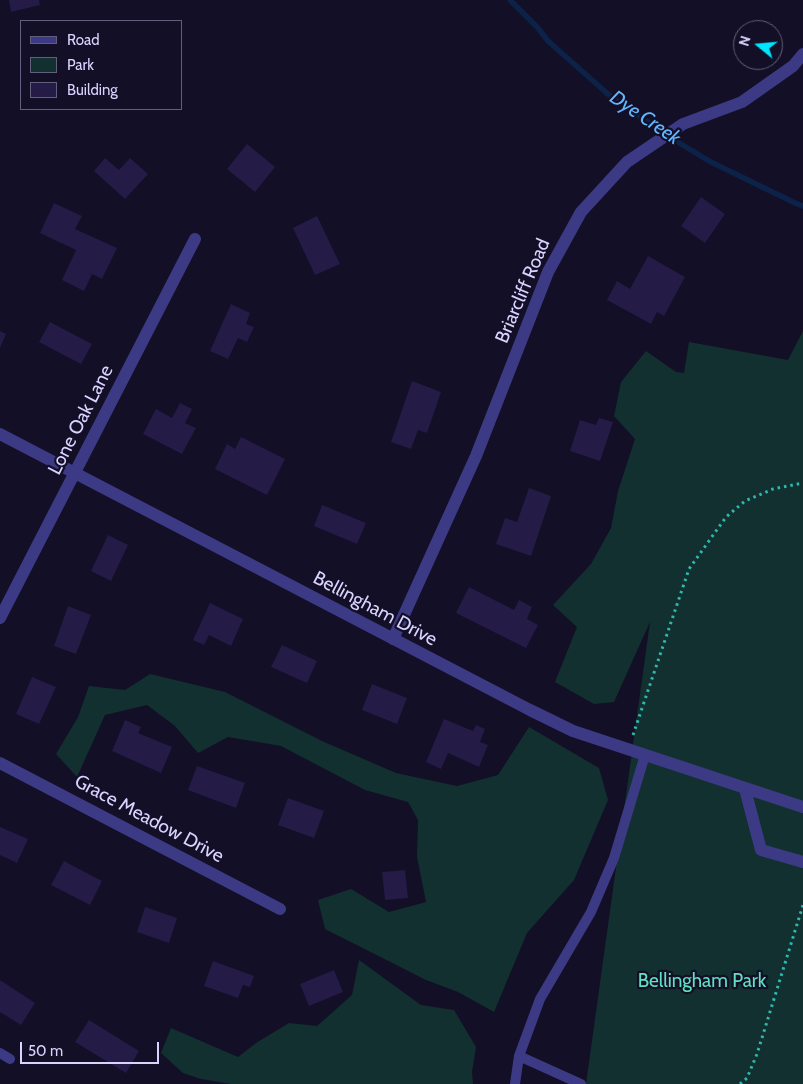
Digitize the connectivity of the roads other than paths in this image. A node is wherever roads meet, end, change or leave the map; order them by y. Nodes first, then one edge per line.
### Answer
1 (803, 54) edge
2 (195, 238) dead end
3 (0, 434) edge
4 (74, 473) junction
5 (0, 618) edge
6 (393, 639) junction
7 (645, 755) junction
8 (0, 762) edge
9 (745, 789) junction
10 (803, 807) edge
11 (803, 862) edge
12 (280, 909) dead end
13 (0, 1053) edge
14 (519, 1056) junction
15 (10, 1059) dead end
16 (515, 1084) edge
17 (582, 1084) edge

1 - 6 street, Briarcliff Road
2 - 4 street, Lone Oak Lane
3 - 4 street, Bellingham Drive
4 - 5 street, Lone Oak Lane
4 - 6 street, Bellingham Drive
6 - 7 street, Bellingham Drive
7 - 9 street, Bellingham Drive
7 - 14 lane
8 - 12 street, Grace Meadow Drive
9 - 10 street, Bellingham Drive
9 - 11 street
13 - 15 lane
14 - 16 lane
14 - 17 lane

